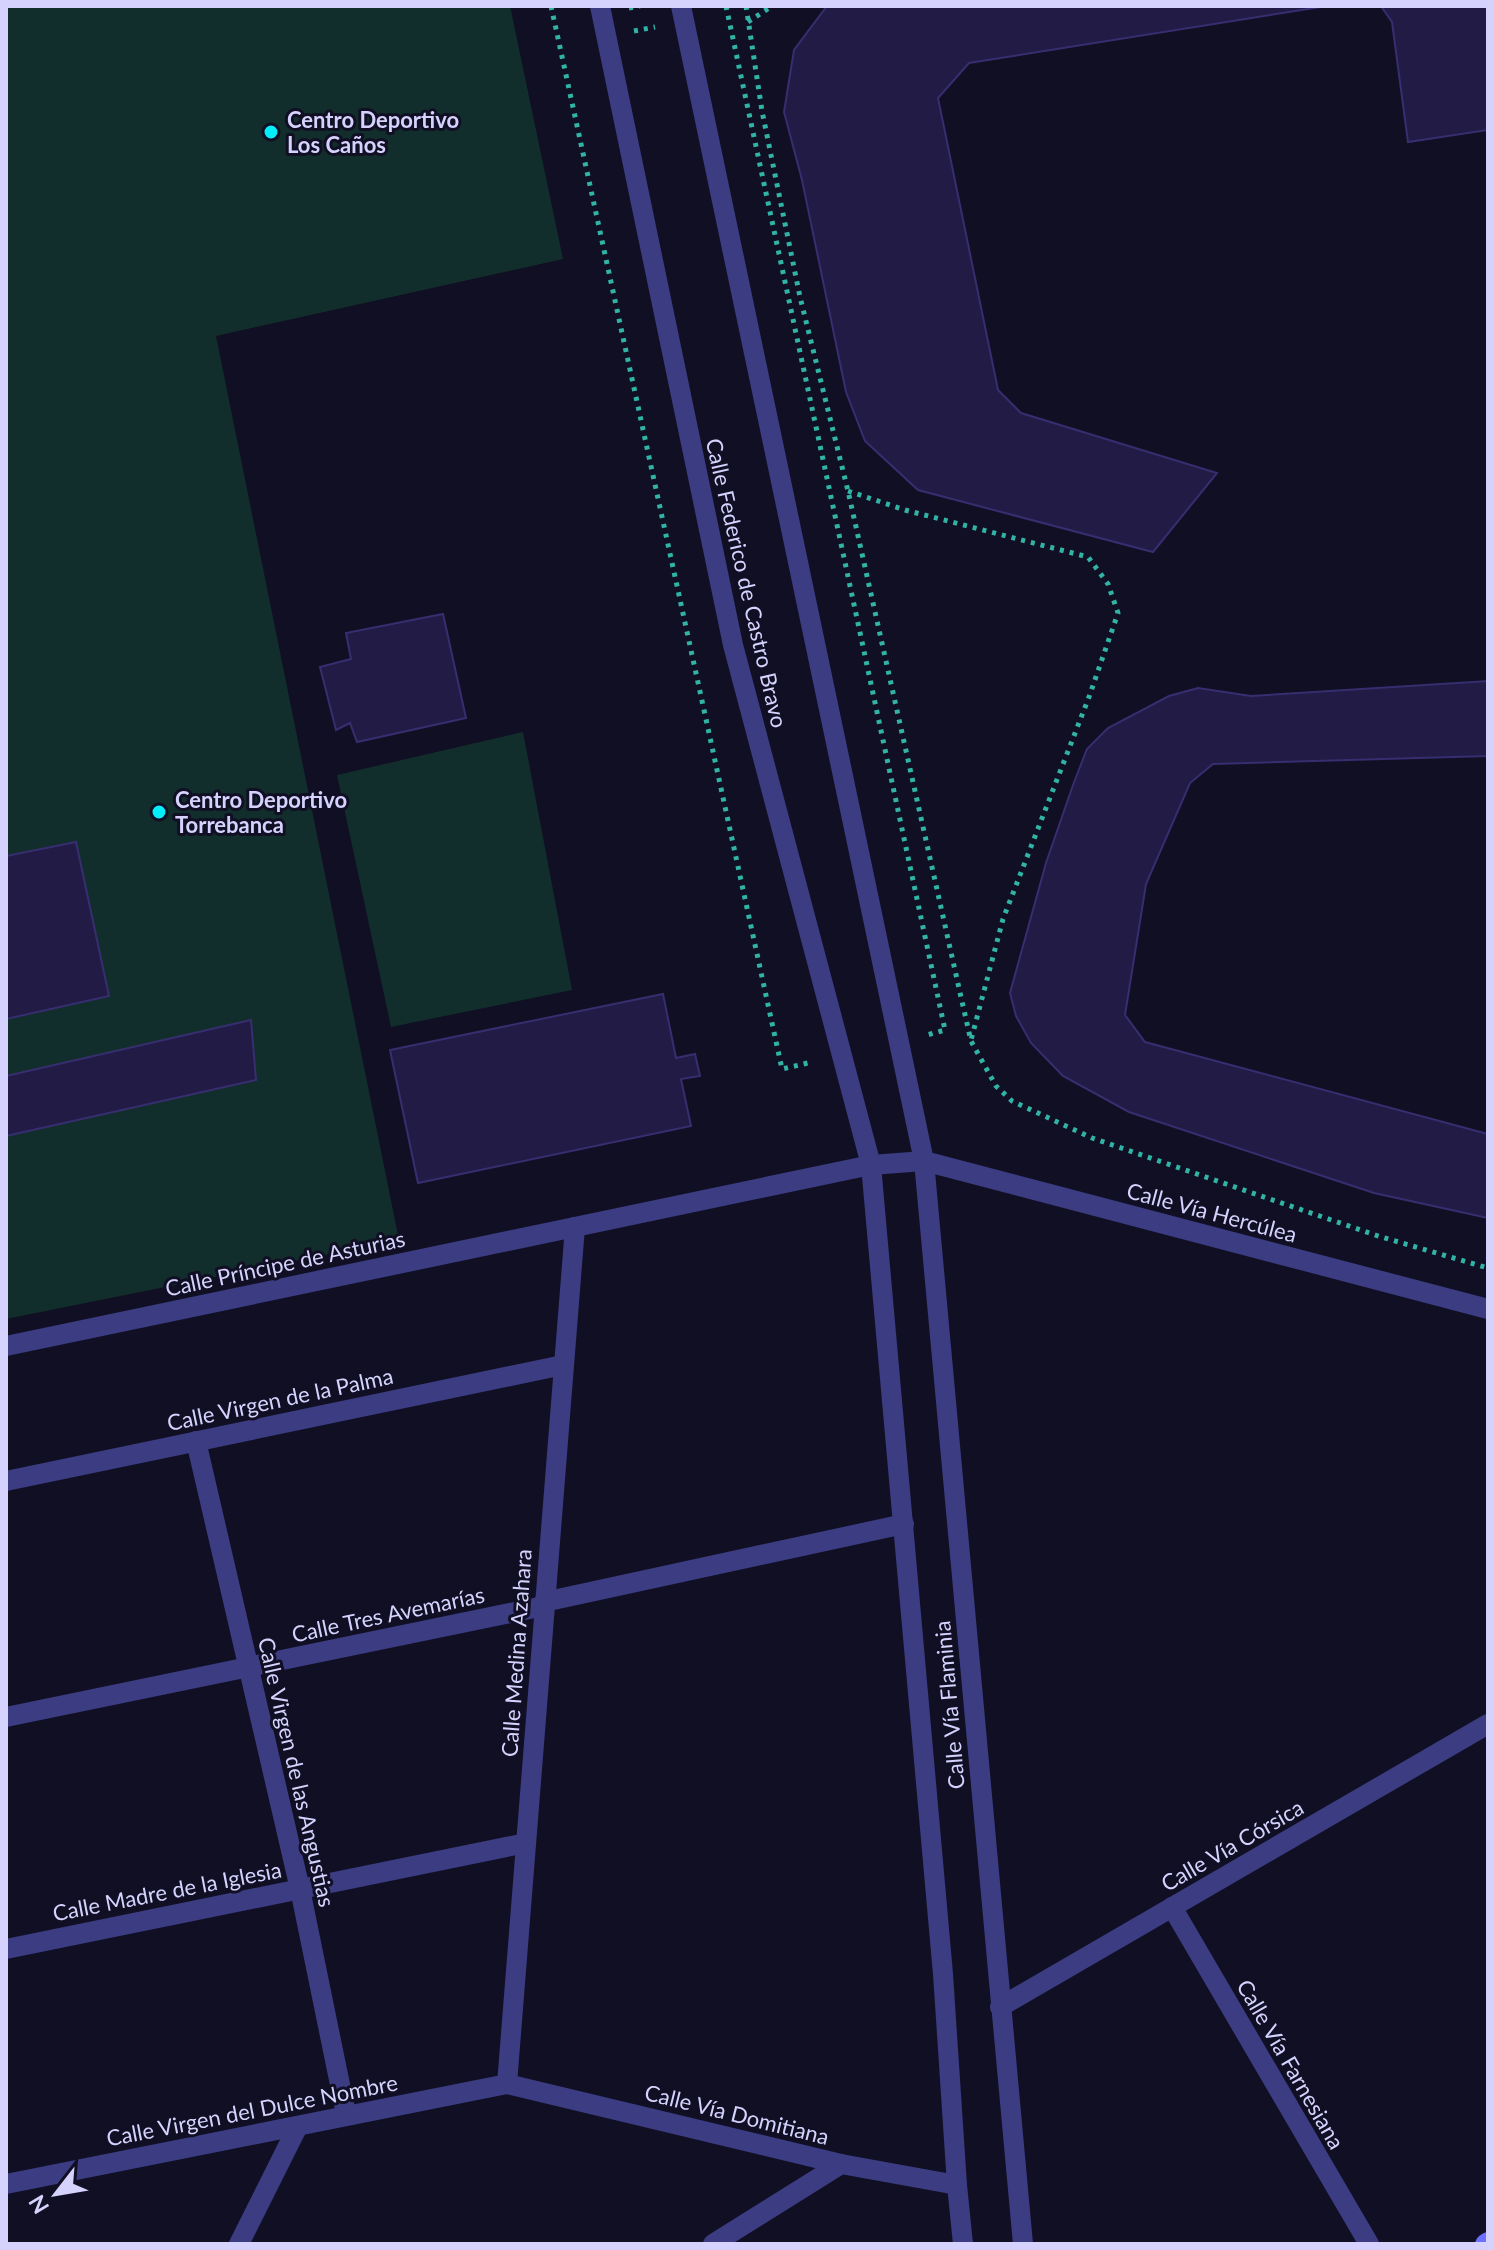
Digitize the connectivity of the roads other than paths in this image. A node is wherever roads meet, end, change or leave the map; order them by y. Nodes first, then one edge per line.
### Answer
1 (600, 6) edge
2 (681, 6) edge
3 (924, 1161) junction
4 (871, 1165) junction
5 (575, 1227) junction
6 (1488, 1309) edge
7 (6, 1346) edge
8 (563, 1365) junction
9 (196, 1441) junction
10 (6, 1481) edge
11 (904, 1524) junction
12 (544, 1604) junction
13 (249, 1668) junction
14 (6, 1717) edge
15 (1488, 1724) edge
16 (526, 1843) junction
17 (300, 1889) junction
18 (1172, 1907) junction
19 (6, 1949) edge
20 (1000, 2007) junction
21 (507, 2084) junction
22 (346, 2114) junction
23 (298, 2126) junction
24 (841, 2164) junction
25 (6, 2184) edge
26 (957, 2185) junction
27 (239, 2244) edge
28 (713, 2244) edge
29 (963, 2244) edge
30 (1023, 2244) edge
31 (1369, 2244) edge

1 - 4 street, Calle Federico de Castro Bravo
2 - 3 street, Calle Vía Flaminia
3 - 4 street, Calle Vía Hercúlea
3 - 6 street, Calle Vía Hercúlea
3 - 20 street, Calle Vía Flaminia
4 - 5 street, Calle Príncipe de Asturias
4 - 11 street, Calle Vía Flaminia
5 - 7 street, Calle Príncipe de Asturias
5 - 8 street, Calle Medina Azahara
8 - 9 street, Calle Virgen de la Palma
8 - 12 street, Calle Medina Azahara
9 - 10 street, Calle Virgen de la Palma
9 - 13 street, Calle Virgen de las Angustias
11 - 12 street, Calle Tres Avemarías
11 - 26 street, Calle Vía Flaminia
12 - 13 street, Calle Tres Avemarías
12 - 16 street, Calle Medina Azahara
13 - 14 street, Calle Tres Avemarías
13 - 17 street, Calle Virgen de las Angustias
15 - 18 street, Calle Vía Córsica
16 - 17 street, Calle Madre de la Iglesia
16 - 21 street, Calle Medina Azahara
17 - 19 street, Calle Madre de la Iglesia
17 - 22 street, Calle Virgen de las Angustias
18 - 20 street, Calle Vía Córsica
18 - 31 street, Calle Vía Farnesiana
20 - 30 street, Calle Vía Flaminia
21 - 22 street, Calle Virgen del Dulce Nombre
21 - 24 street, Calle Vía Domitiana
22 - 23 street, Calle Virgen del Dulce Nombre
23 - 25 street, Calle Virgen del Dulce Nombre
23 - 27 street
24 - 26 street, Calle Vía Domitiana
24 - 28 street
26 - 29 street, Calle Vía Flaminia

